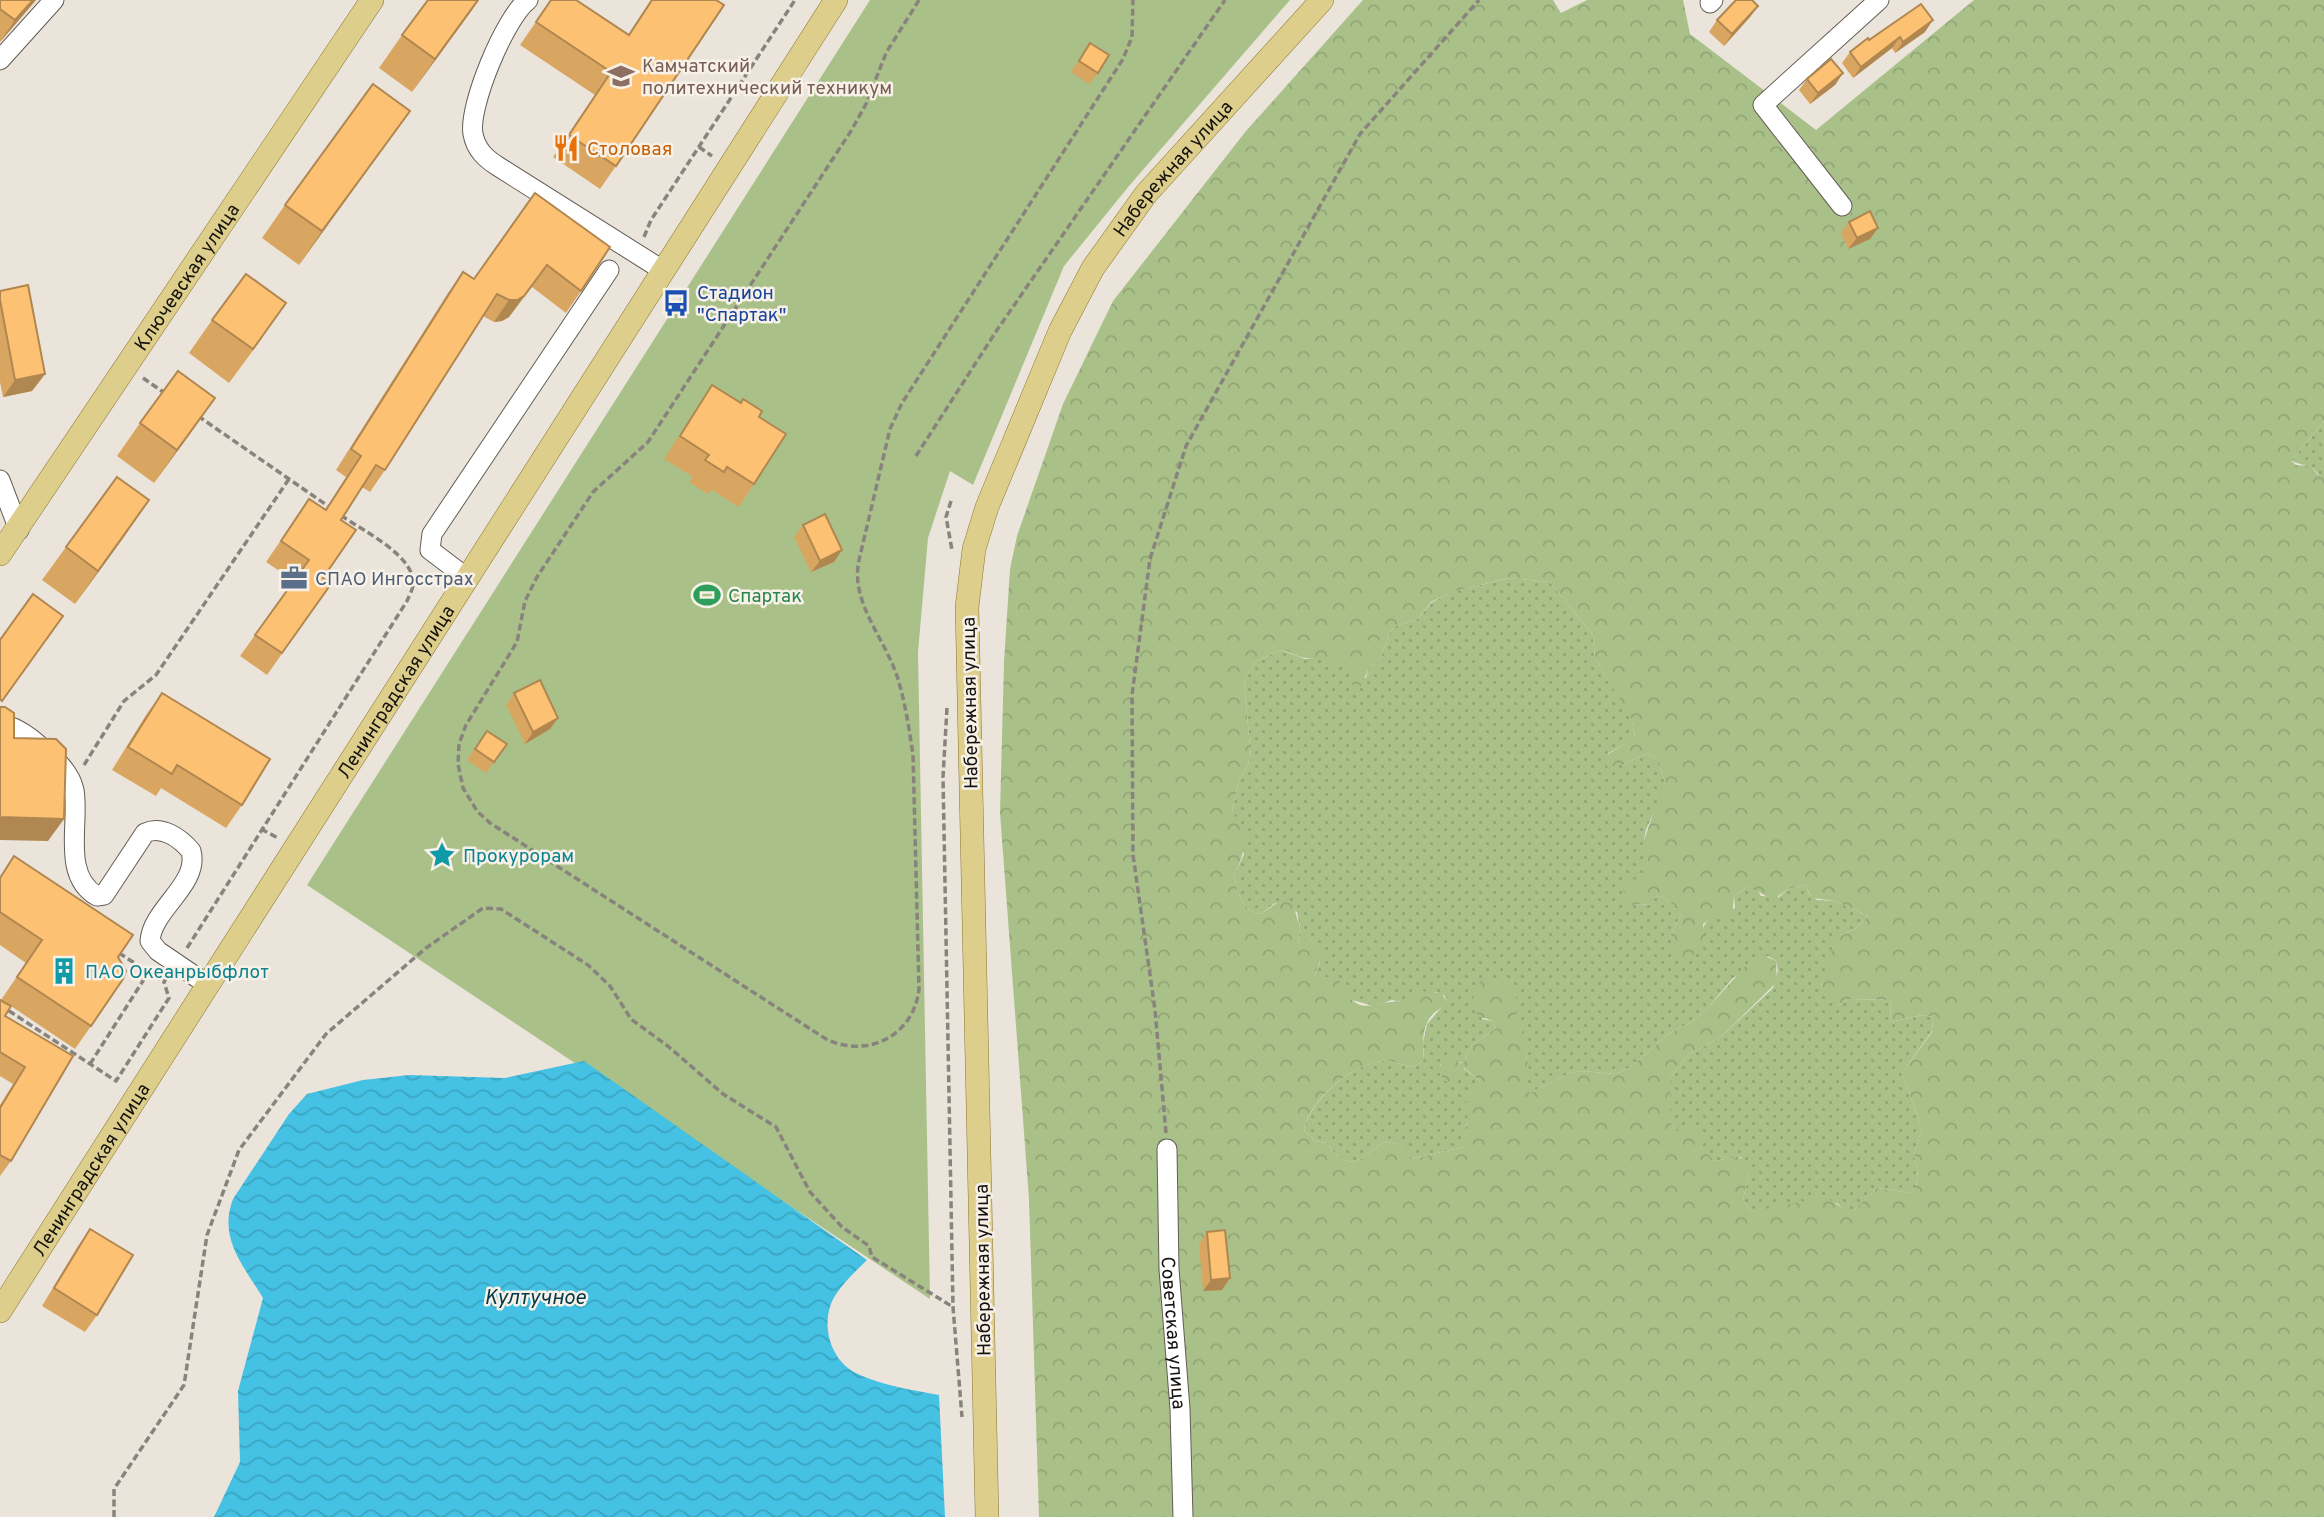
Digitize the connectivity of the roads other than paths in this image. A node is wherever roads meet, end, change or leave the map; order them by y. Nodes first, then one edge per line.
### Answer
1 (54, 0) edge
2 (372, 0) edge
3 (528, 0) edge
4 (836, 0) edge
5 (1322, 0) edge
6 (1879, 0) edge
7 (0, 60) edge
8 (1842, 206) dead end
9 (609, 270) edge
10 (664, 271) junction
11 (0, 480) edge
12 (19, 530) junction
13 (0, 554) edge
14 (467, 578) junction
15 (0, 724) edge
16 (208, 985) junction
17 (1167, 1149) road end
18 (0, 1311) edge
19 (987, 1517) edge
20 (1183, 1517) edge

1 - 7 street
2 - 12 main road, Ключевская улица
3 - 10 street
4 - 10 main road, Ленинградская улица
5 - 19 main road, Набережная улица
6 - 8 street
9 - 14 street
10 - 14 main road, Ленинградская улица
11 - 12 street
12 - 13 main road, Ключевская улица
14 - 16 main road, Ленинградская улица
15 - 16 street
16 - 18 main road, Ленинградская улица
17 - 20 street, Советская улица

